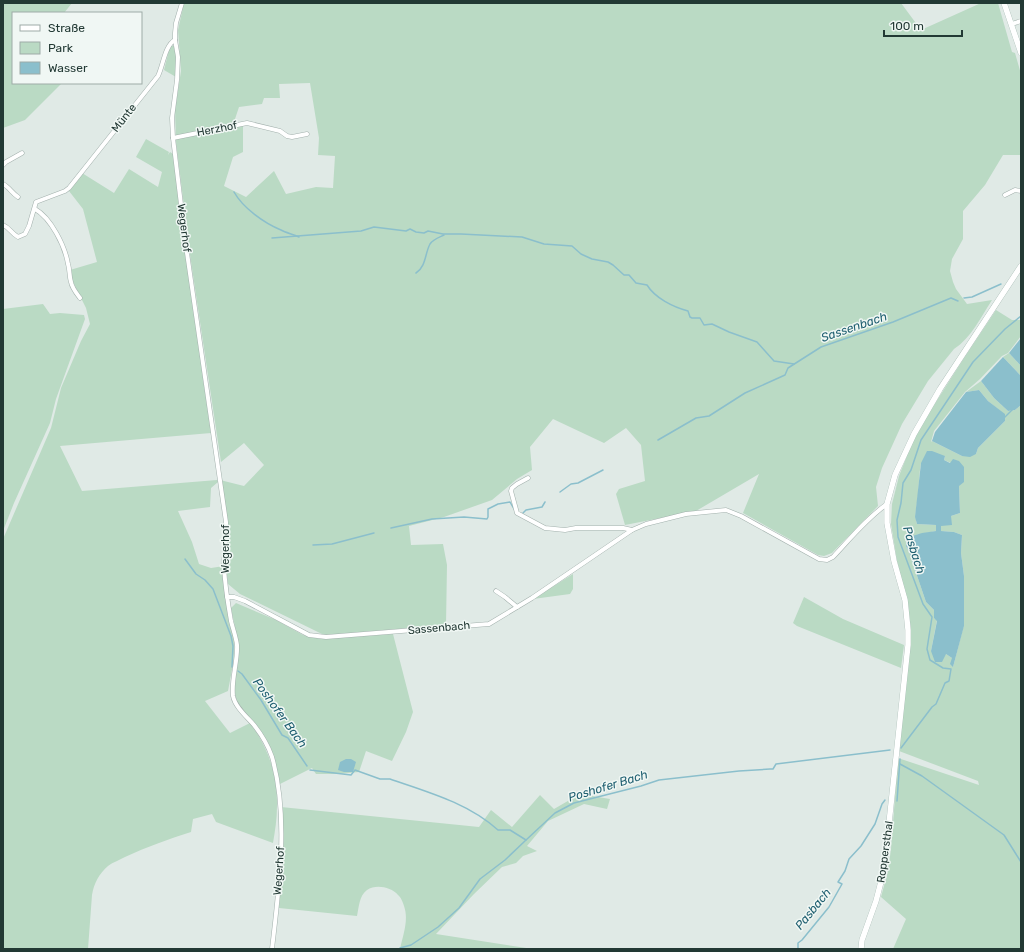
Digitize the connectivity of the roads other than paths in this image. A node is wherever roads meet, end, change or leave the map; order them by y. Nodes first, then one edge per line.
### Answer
1 (182, 3) edge
2 (1004, 3) edge
3 (1021, 21) edge
4 (1012, 24) junction
5 (175, 40) junction
6 (1021, 53) edge
7 (307, 134) dead end
8 (173, 138) junction
9 (22, 153) dead end
10 (3, 166) edge
11 (3, 184) edge
12 (1021, 191) edge
13 (1005, 194) dead end
14 (18, 196) dead end
15 (35, 209) junction
16 (3, 225) edge
17 (1021, 266) edge
18 (80, 298) dead end
19 (528, 478) dead end
20 (887, 504) junction
21 (632, 530) junction
22 (496, 591) dead end
23 (227, 597) junction
24 (517, 608) junction
25 (272, 949) edge
26 (861, 949) edge

1 - 5 street, Münte
2 - 4 main road
3 - 4 street
4 - 6 main road
5 - 8 street, Wegerhof
5 - 15 street, Münte
7 - 8 street, Herzhof
8 - 23 street, Wegerhof
9 - 10 street
11 - 14 street
12 - 13 street
15 - 16 street, Münte
15 - 18 street
17 - 20 main road, Roppersthal
19 - 21 street, Sassenbach
20 - 21 street, Sassenbach
20 - 26 main road, Roppersthal
21 - 24 street, Sassenbach
22 - 24 street
23 - 24 street, Sassenbach
23 - 25 street, Wegerhof

